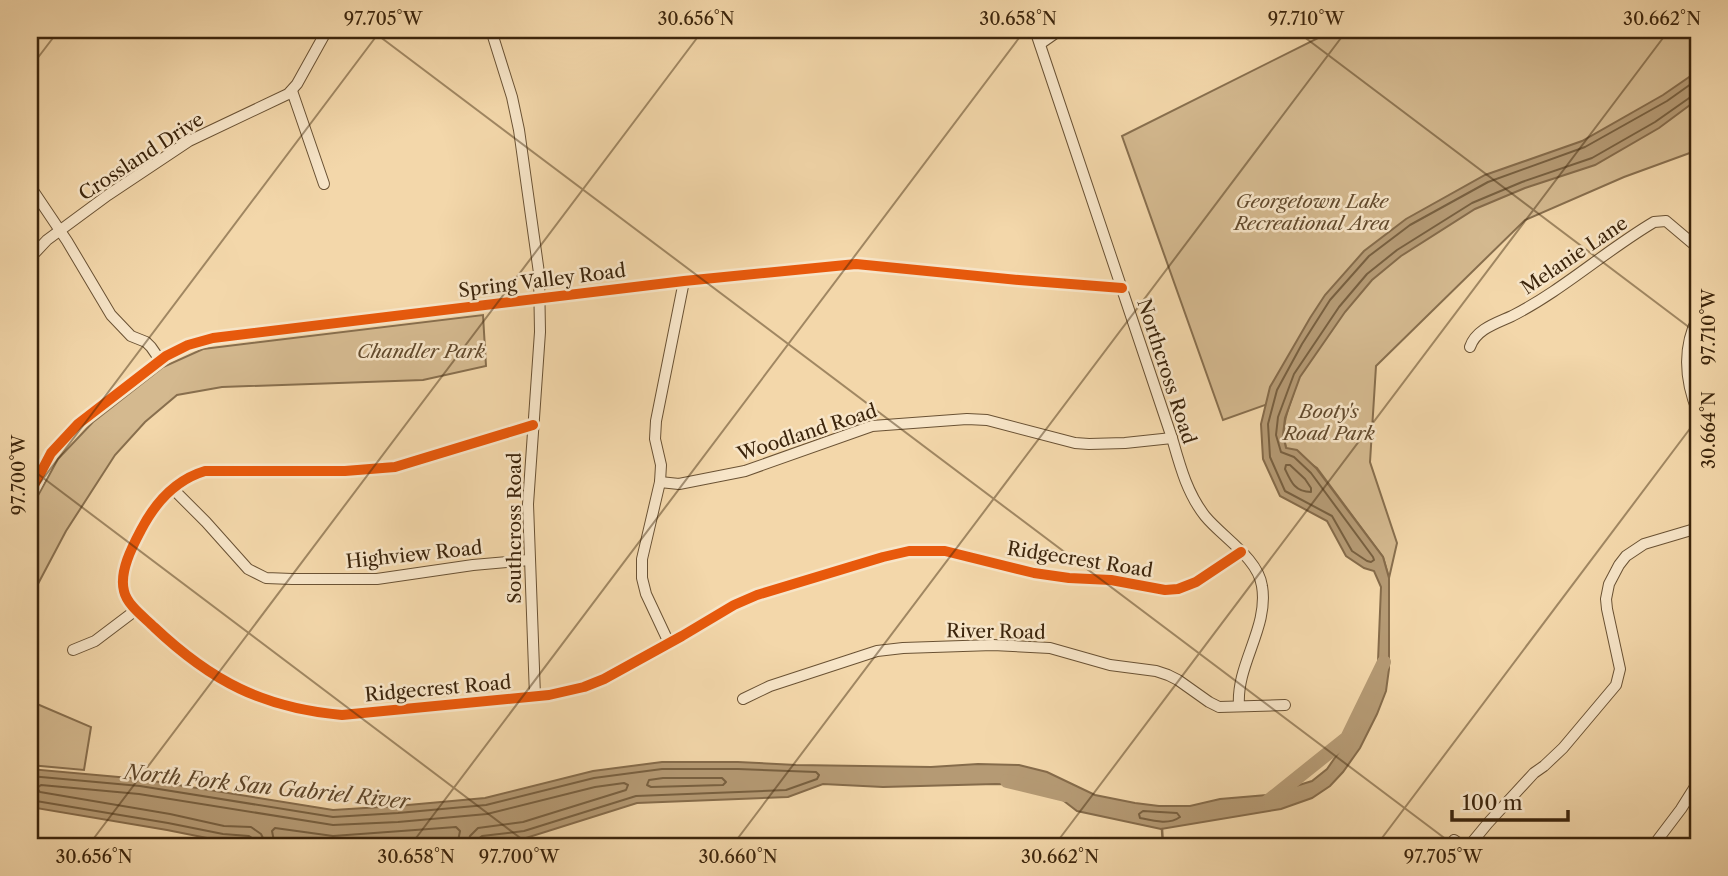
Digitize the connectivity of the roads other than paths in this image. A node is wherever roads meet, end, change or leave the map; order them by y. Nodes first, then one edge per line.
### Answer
1 (327, 30) edge
2 (491, 30) edge
3 (1035, 30) edge
4 (1060, 30) edge
5 (1040, 44) junction
6 (292, 90) junction
7 (324, 184) dead end
8 (30, 186) edge
9 (61, 231) junction
10 (1698, 248) edge
11 (30, 258) edge
12 (684, 281) junction
13 (1122, 288) junction
14 (541, 298) junction
15 (1698, 317) edge
16 (1470, 347) dead end
17 (160, 360) junction
18 (1698, 413) edge
19 (533, 425) junction
20 (1172, 438) junction
21 (660, 482) junction
22 (172, 488) junction
23 (30, 493) edge
24 (1698, 528) edge
25 (1241, 552) junction
26 (529, 560) junction
27 (136, 610) junction
28 (669, 643) junction
29 (73, 650) dead end
30 (535, 696) junction
31 (743, 699) dead end
32 (1285, 705) dead end
33 (1239, 706) junction
34 (1698, 782) edge
35 (1469, 846) edge
36 (1653, 846) edge

1 - 6 street
2 - 14 street, Southcross Road
3 - 5 street, Northcross Road
4 - 5 street
5 - 13 street, Northcross Road
6 - 7 street
6 - 9 street, Crossland Drive
8 - 9 street
9 - 11 street, Crossland Drive
9 - 17 street
10 - 16 street, Melanie Lane
12 - 13 street, Spring Valley Road
12 - 14 street, Spring Valley Road
12 - 21 street
13 - 20 street, Northcross Road
14 - 17 street, Spring Valley Road
14 - 19 street, Southcross Road
15 - 18 street
17 - 23 street, Spring Valley Road
19 - 22 street, Ridgecrest Road
19 - 26 street, Southcross Road
20 - 21 street, Woodland Road
20 - 25 street, Northcross Road
21 - 28 street
22 - 26 street, Highview Road
22 - 27 street, Ridgecrest Road
24 - 35 street
25 - 28 street, Ridgecrest Road
25 - 33 street, Northcross Road
26 - 30 street, Southcross Road
27 - 29 street
27 - 30 street, Ridgecrest Road
28 - 30 street, Ridgecrest Road
31 - 33 street, River Road
32 - 33 street, River Road
34 - 36 street

